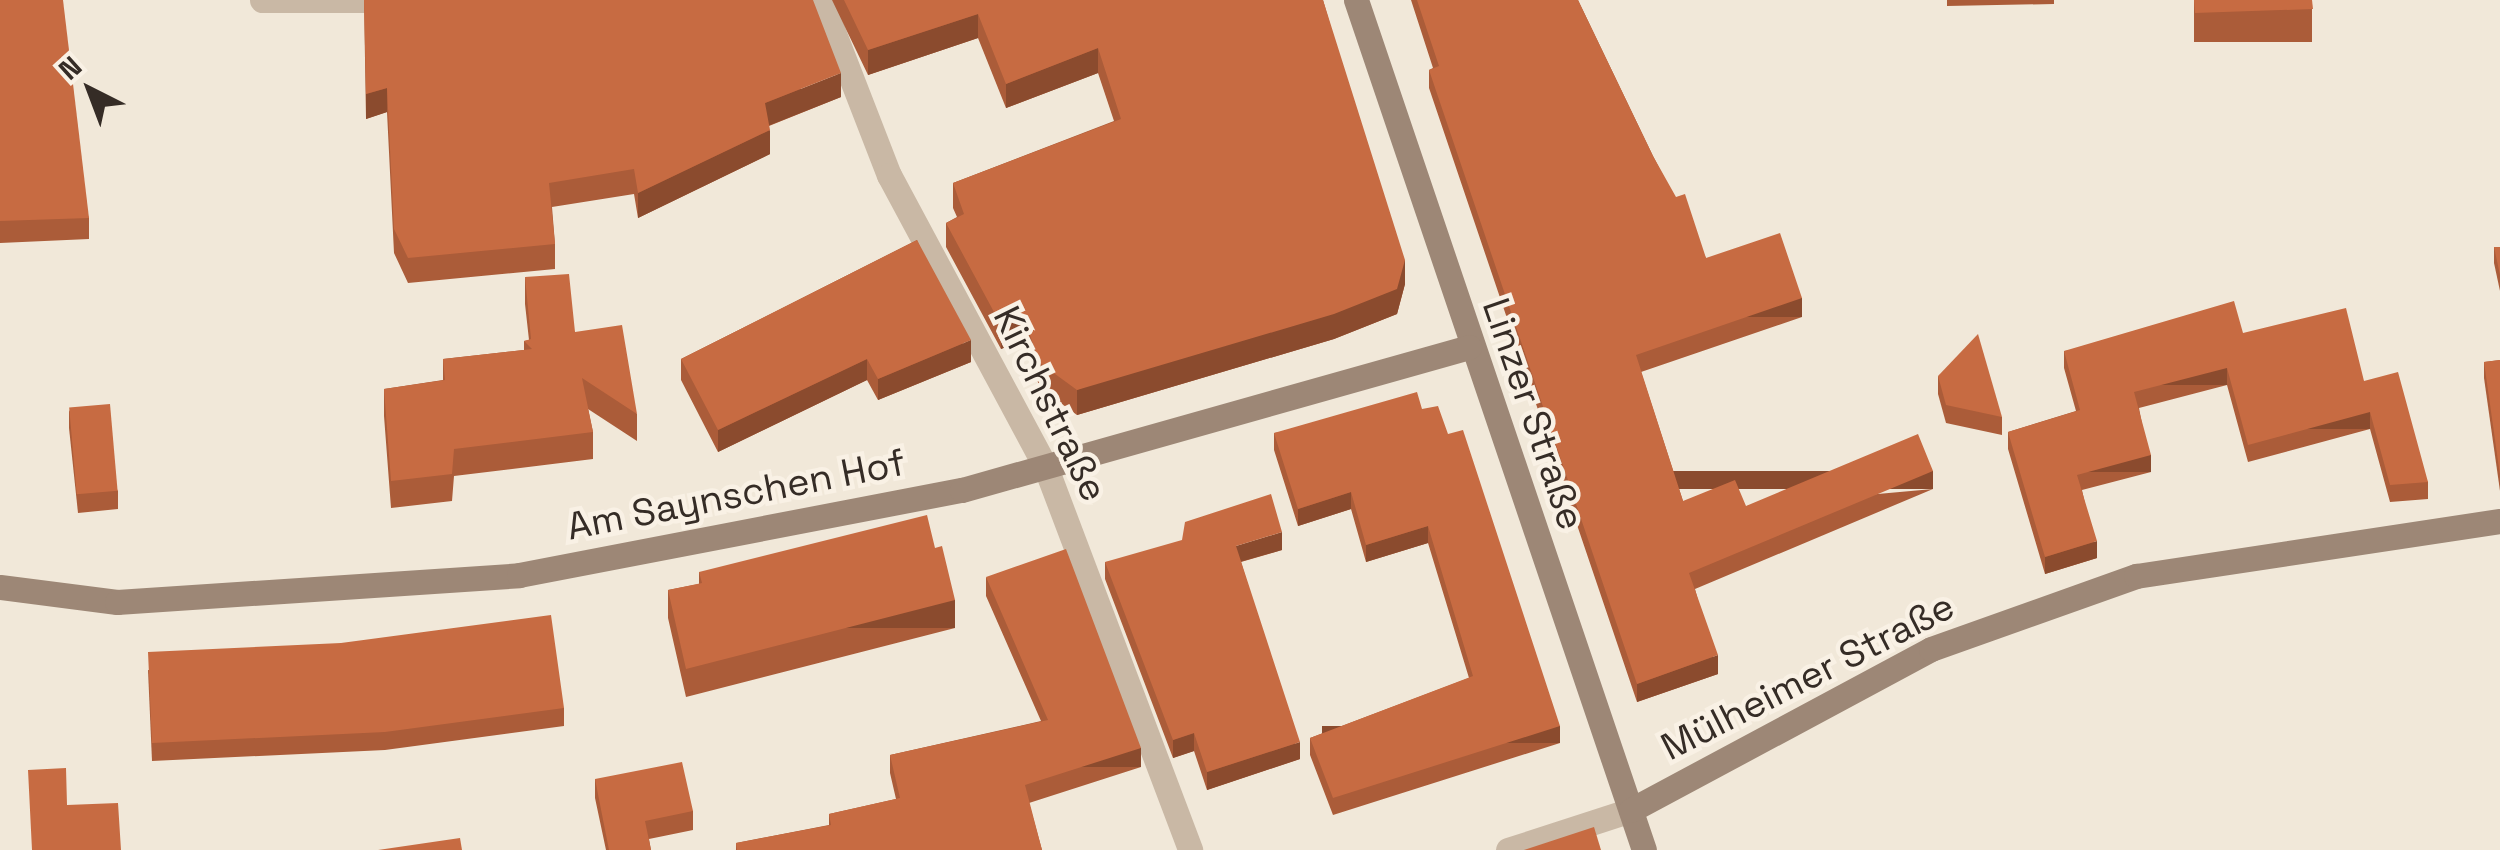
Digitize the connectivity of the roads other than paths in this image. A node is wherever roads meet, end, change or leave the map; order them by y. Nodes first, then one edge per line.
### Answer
1 (262, 0) edge
2 (449, 0) edge
3 (822, 0) edge
4 (1356, 0) edge
5 (1469, 346) junction
6 (1046, 468) junction
7 (2500, 521) edge
8 (0, 587) edge
9 (1631, 810) junction
10 (1190, 850) edge
11 (1508, 850) edge
12 (1644, 850) edge

1 - 2 street
3 - 6 street, Kirchstraße
4 - 5 main road, Linzer Straße
5 - 6 main road, Am Saynschen Hof
5 - 9 main road, Linzer Straße
6 - 8 main road, Am Saynschen Hof
6 - 10 street, Kirchstraße
7 - 9 main road, Mülheimer Straße
9 - 11 street, Mülheimer Straße
9 - 12 main road, Linzer Straße

